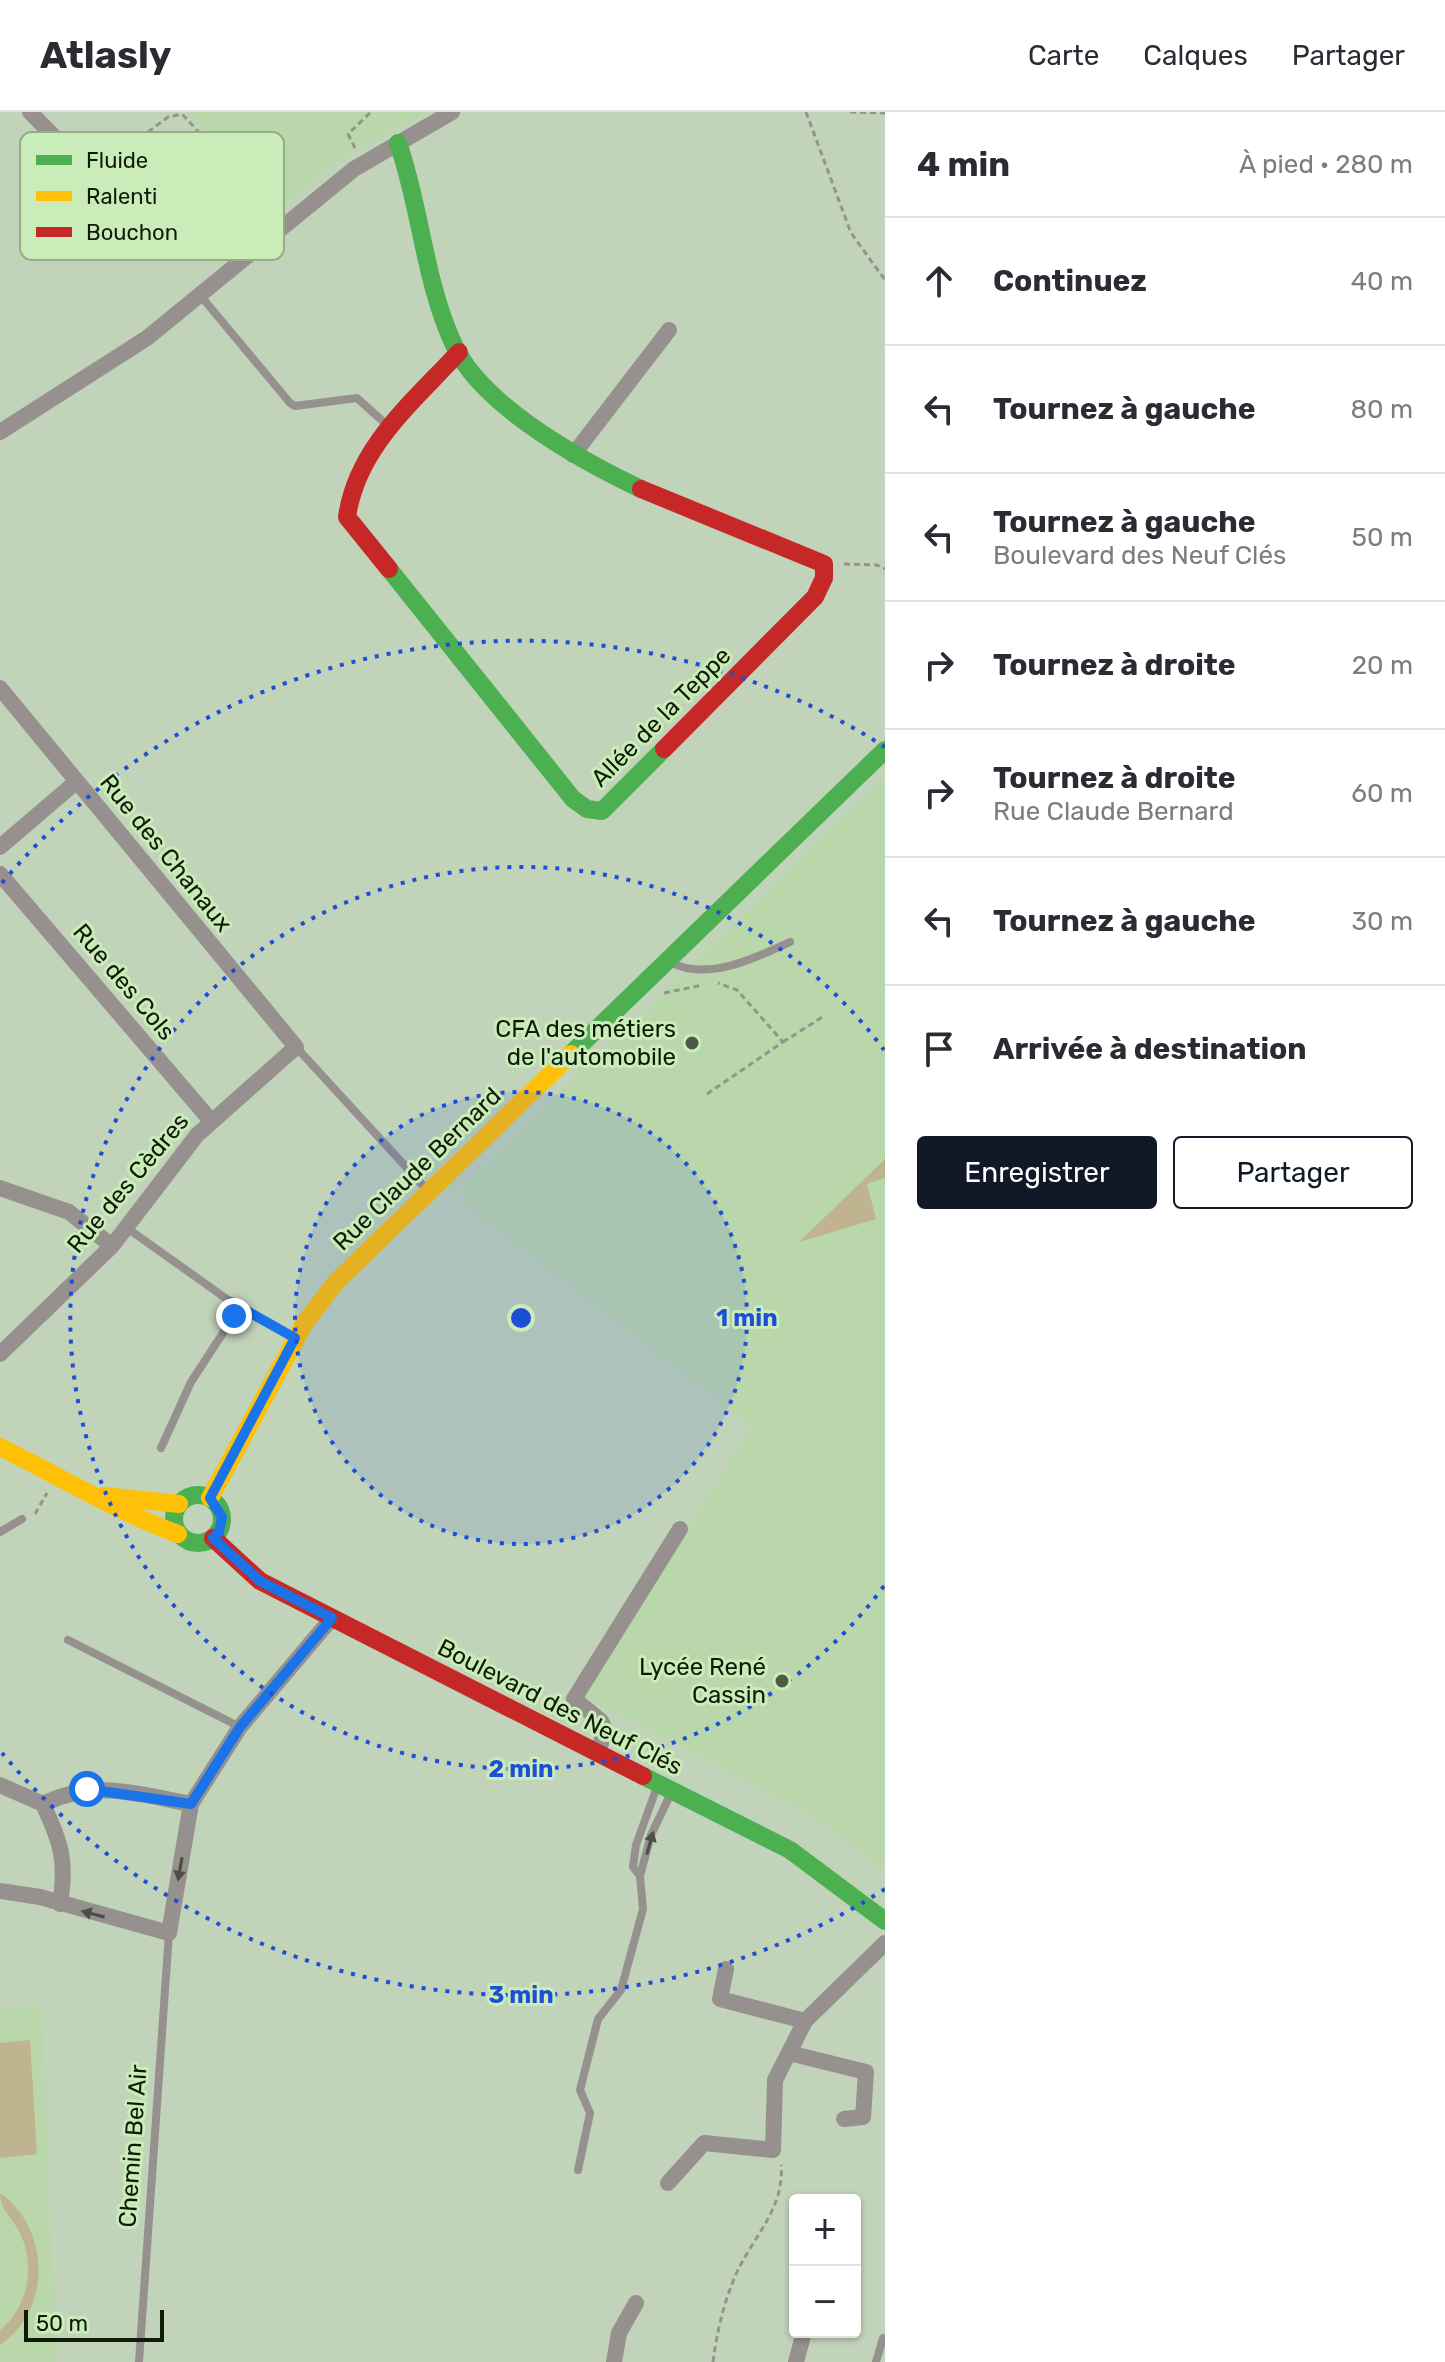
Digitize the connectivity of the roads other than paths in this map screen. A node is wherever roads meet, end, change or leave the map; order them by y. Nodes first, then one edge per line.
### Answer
1 (30, 112) edge
2 (452, 112) edge
3 (49, 132) edge
4 (398, 143) junction
5 (284, 225) edge
6 (242, 260) edge
7 (200, 295) junction
8 (669, 330) dead end
9 (459, 352) junction
10 (390, 429) junction
11 (0, 432) edge
12 (573, 455) junction
13 (0, 688) edge
14 (885, 750) edge
15 (76, 782) junction
16 (0, 847) edge
17 (0, 874) edge
18 (790, 942) dead end
19 (667, 961) junction
20 (296, 1047) junction
21 (212, 1122) junction
22 (0, 1188) edge
23 (429, 1191) junction
24 (127, 1228) junction
25 (112, 1246) junction
26 (0, 1354) edge
27 (0, 1447) edge
28 (161, 1448) dead end
29 (97, 1495) junction
30 (210, 1498) junction
31 (179, 1504) junction
32 (26, 1522) road end
33 (680, 1529) dead end
34 (0, 1532) edge
35 (178, 1534) junction
36 (213, 1538) junction
37 (332, 1618) junction
38 (68, 1640) dead end
39 (240, 1727) junction
40 (598, 1753) junction
41 (0, 1785) edge
42 (665, 1787) junction
43 (43, 1804) junction
44 (191, 1804) junction
45 (640, 1876) junction
46 (0, 1891) edge
47 (60, 1904) junction
48 (885, 1921) edge
49 (169, 1933) junction
50 (885, 1943) edge
51 (726, 1969) dead end
52 (805, 2021) junction
53 (789, 2053) junction
54 (844, 2119) dead end
55 (578, 2170) dead end
56 (668, 2183) dead end
57 (636, 2303) dead end
58 (802, 2338) edge
59 (883, 2338) edge
60 (139, 2362) edge
61 (614, 2362) edge
62 (796, 2362) edge
63 (876, 2362) edge

1 - 3 street
2 - 4 street
4 - 5 street
4 - 9 street
6 - 7 street
7 - 10 lane
7 - 11 street
8 - 12 street
9 - 10 street, Allée de la Teppe
9 - 12 street
10 - 12 street, Allée de la Teppe
13 - 15 street, Rue des Chanaux
14 - 19 street, Rue Claude Bernard
15 - 16 street
15 - 20 street, Rue des Chanaux
17 - 21 street, Rue des Cols
18 - 19 lane
19 - 23 street, Rue Claude Bernard
20 - 21 street, Rue des Cèdres
20 - 23 lane
21 - 24 street, Rue des Cèdres
22 - 25 street
23 - 30 street, Rue Claude Bernard
24 - 25 street, Rue des Cèdres
24 - 28 lane
25 - 26 street, Rue des Cèdres
27 - 29 street
29 - 31 street
29 - 35 street
30 - 31 street
30 - 36 street
31 - 35 street
32 - 34 lane
33 - 40 street
35 - 36 street
36 - 37 street, Boulevard des Neuf Clés
37 - 39 street
37 - 40 street, Boulevard des Neuf Clés
38 - 39 lane
39 - 44 street
40 - 42 street, Boulevard des Neuf Clés
41 - 43 street
45 -> 42 lane
42 - 45 lane
42 - 48 street, Boulevard des Neuf Clés
43 - 44 street
43 - 47 street
44 -> 49 street
45 - 55 lane
46 - 47 street
49 -> 47 street
49 - 60 lane, Chemin Bel Air
50 - 52 street
51 - 52 street
52 - 53 street
53 - 54 street
53 - 56 street
57 - 61 street
58 - 62 street
59 - 63 lane

